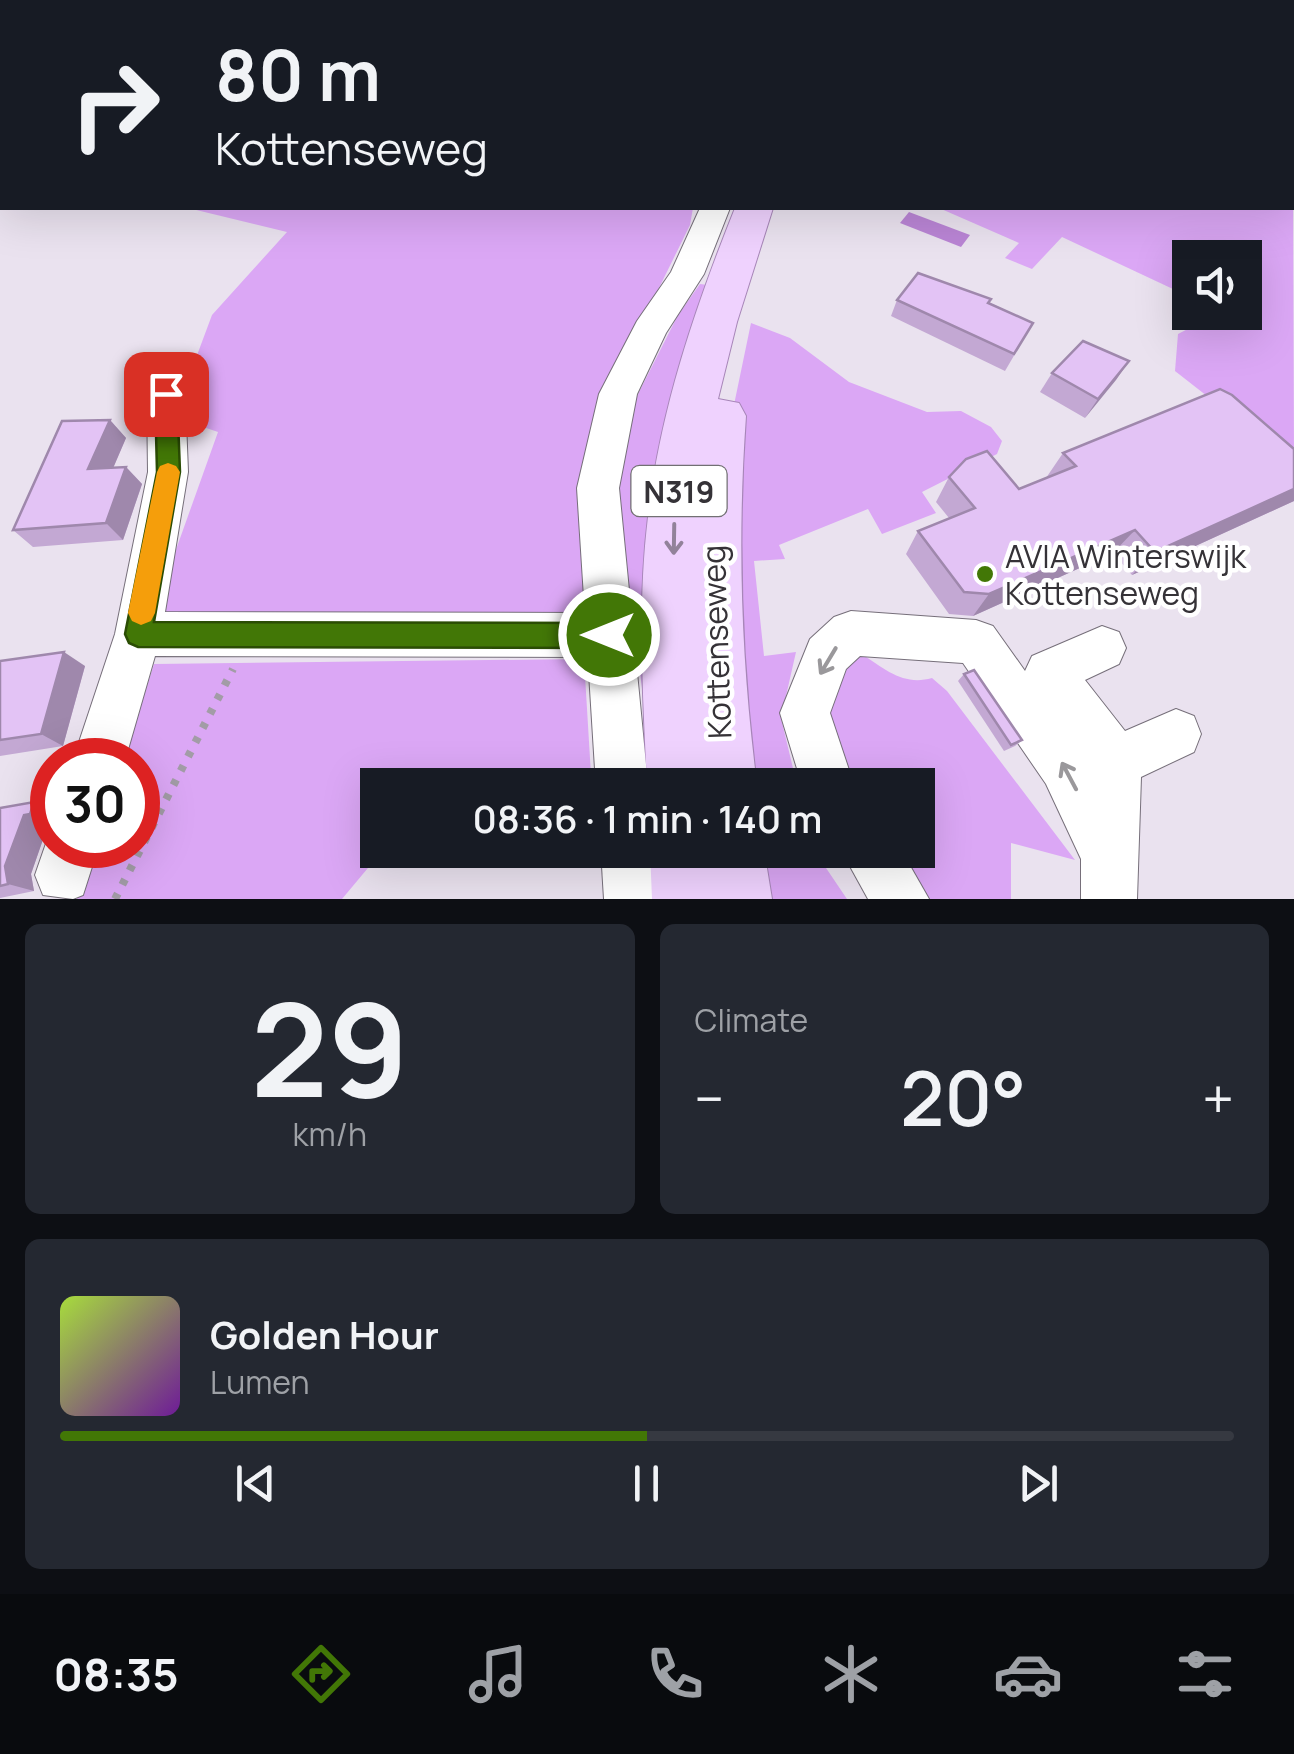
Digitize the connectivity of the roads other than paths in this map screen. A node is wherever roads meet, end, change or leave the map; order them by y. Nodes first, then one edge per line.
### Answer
1 (715, 210) edge
2 (753, 210) edge
3 (777, 210) edge
4 (720, 284) junction
5 (166, 394) dead end
6 (138, 634) junction
7 (609, 635) junction
8 (1102, 648) dead end
9 (1176, 734) dead end
10 (106, 738) edge
11 (1116, 762) junction
12 (621, 768) edge
13 (679, 768) edge
14 (722, 768) edge
15 (823, 768) edge
16 (629, 868) edge
17 (685, 868) edge
18 (732, 868) edge
19 (880, 868) edge
20 (1109, 878) edge
21 (632, 899) edge
22 (688, 899) edge
23 (736, 899) edge
24 (901, 899) edge

1 - 4 street, Kottenseweg
2 - 4 main road, Kottenseweg / N319
3 - 4 main road, Kottenseweg / N319
4 - 7 street, Kottenseweg
4 -> 13 main road, Kottenseweg / N319
4 - 14 main road, Kottenseweg / N319
5 - 6 street
6 - 7 street
6 - 10 street
7 - 12 street, Kottenseweg
8 - 11 street
9 - 11 street
11 - 20 street
20 -> 15 street
16 - 21 street
17 - 22 main road
18 - 23 main road
19 - 24 street

